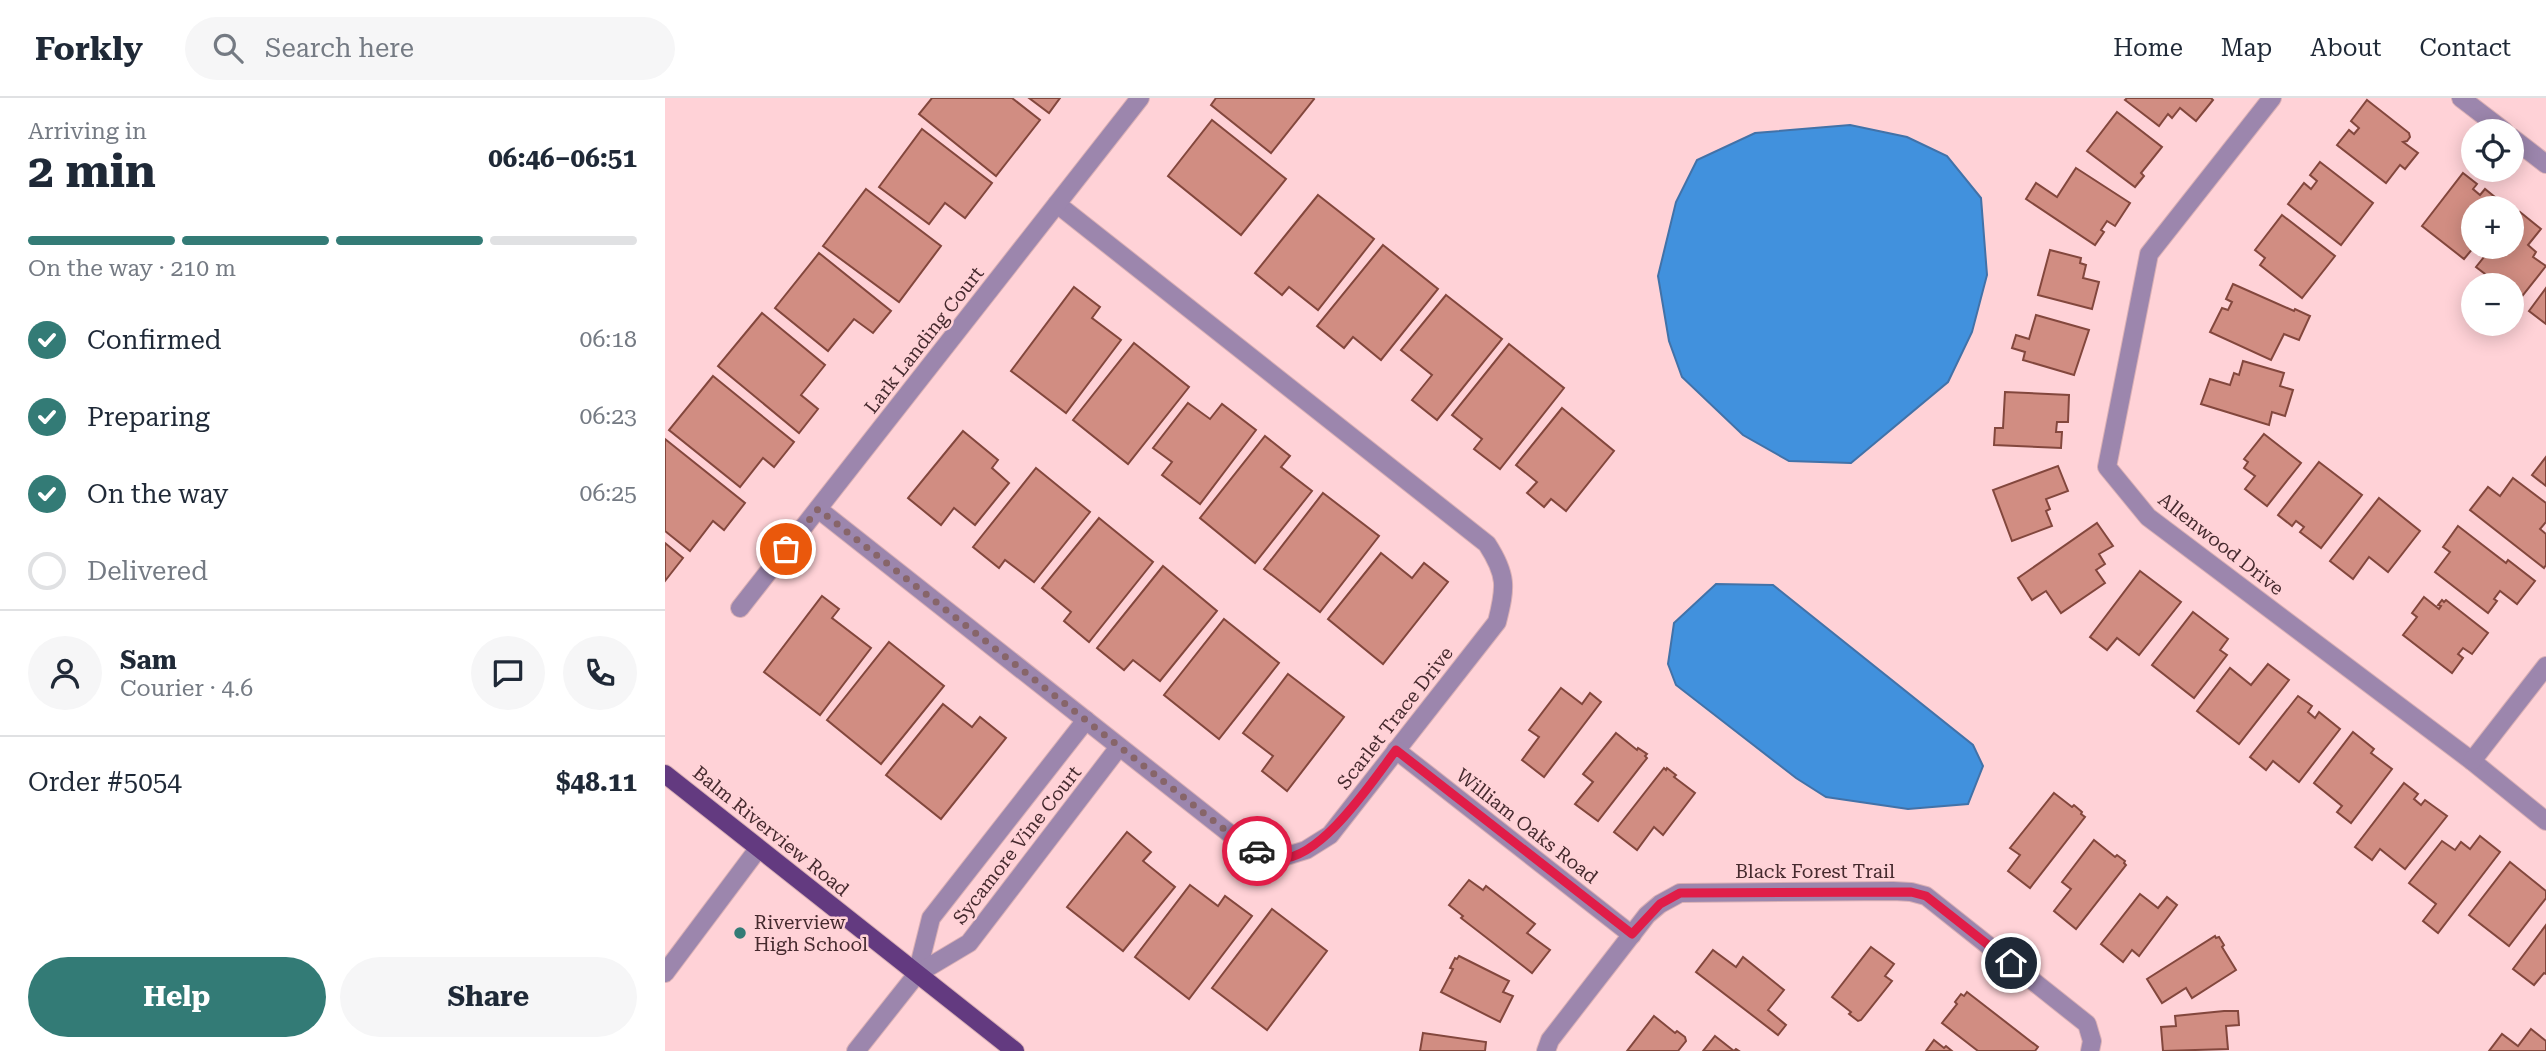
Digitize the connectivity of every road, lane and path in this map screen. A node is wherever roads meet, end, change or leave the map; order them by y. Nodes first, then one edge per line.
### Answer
1 (1140, 98) edge
2 (2272, 98) edge
3 (2461, 98) edge
4 (2488, 119) edge
5 (2524, 147) edge
6 (2546, 164) edge
7 (1057, 204) junction
8 (818, 509) junction
9 (740, 608) dead end
10 (2546, 666) edge
11 (1086, 720) junction
12 (1119, 747) junction
13 (1396, 750) junction
14 (2472, 761) junction
15 (665, 774) edge
16 (2546, 821) edge
17 (758, 849) junction
18 (1632, 934) junction
19 (665, 973) edge
20 (917, 974) junction
21 (856, 1051) edge
22 (1015, 1051) edge
23 (1546, 1051) edge
24 (2090, 1051) edge

1 - 7 street, Lark Landing Court
2 - 14 street, Allenwood Drive
3 - 4 street
5 - 6 street
7 - 8 street, Lark Landing Court
7 - 13 street, Scarlet Trace Drive
8 - 9 street, Lark Landing Court
8 - 11 street, Scarlet Trace Drive
10 - 14 street
11 - 12 street, Scarlet Trace Drive
11 - 20 street, Sycamore Vine Court
12 - 13 street, Scarlet Trace Drive
12 - 20 street, Sycamore Vine Court
13 - 18 street, William Oaks Road
14 - 16 street, Allenwood Drive
15 - 17 main road, Balm Riverview Road
17 - 19 street
17 - 20 main road, Balm Riverview Road
18 - 23 street, Black Forest Trail
18 - 24 street, Black Forest Trail
20 - 21 street
20 - 22 main road, Balm Riverview Road

